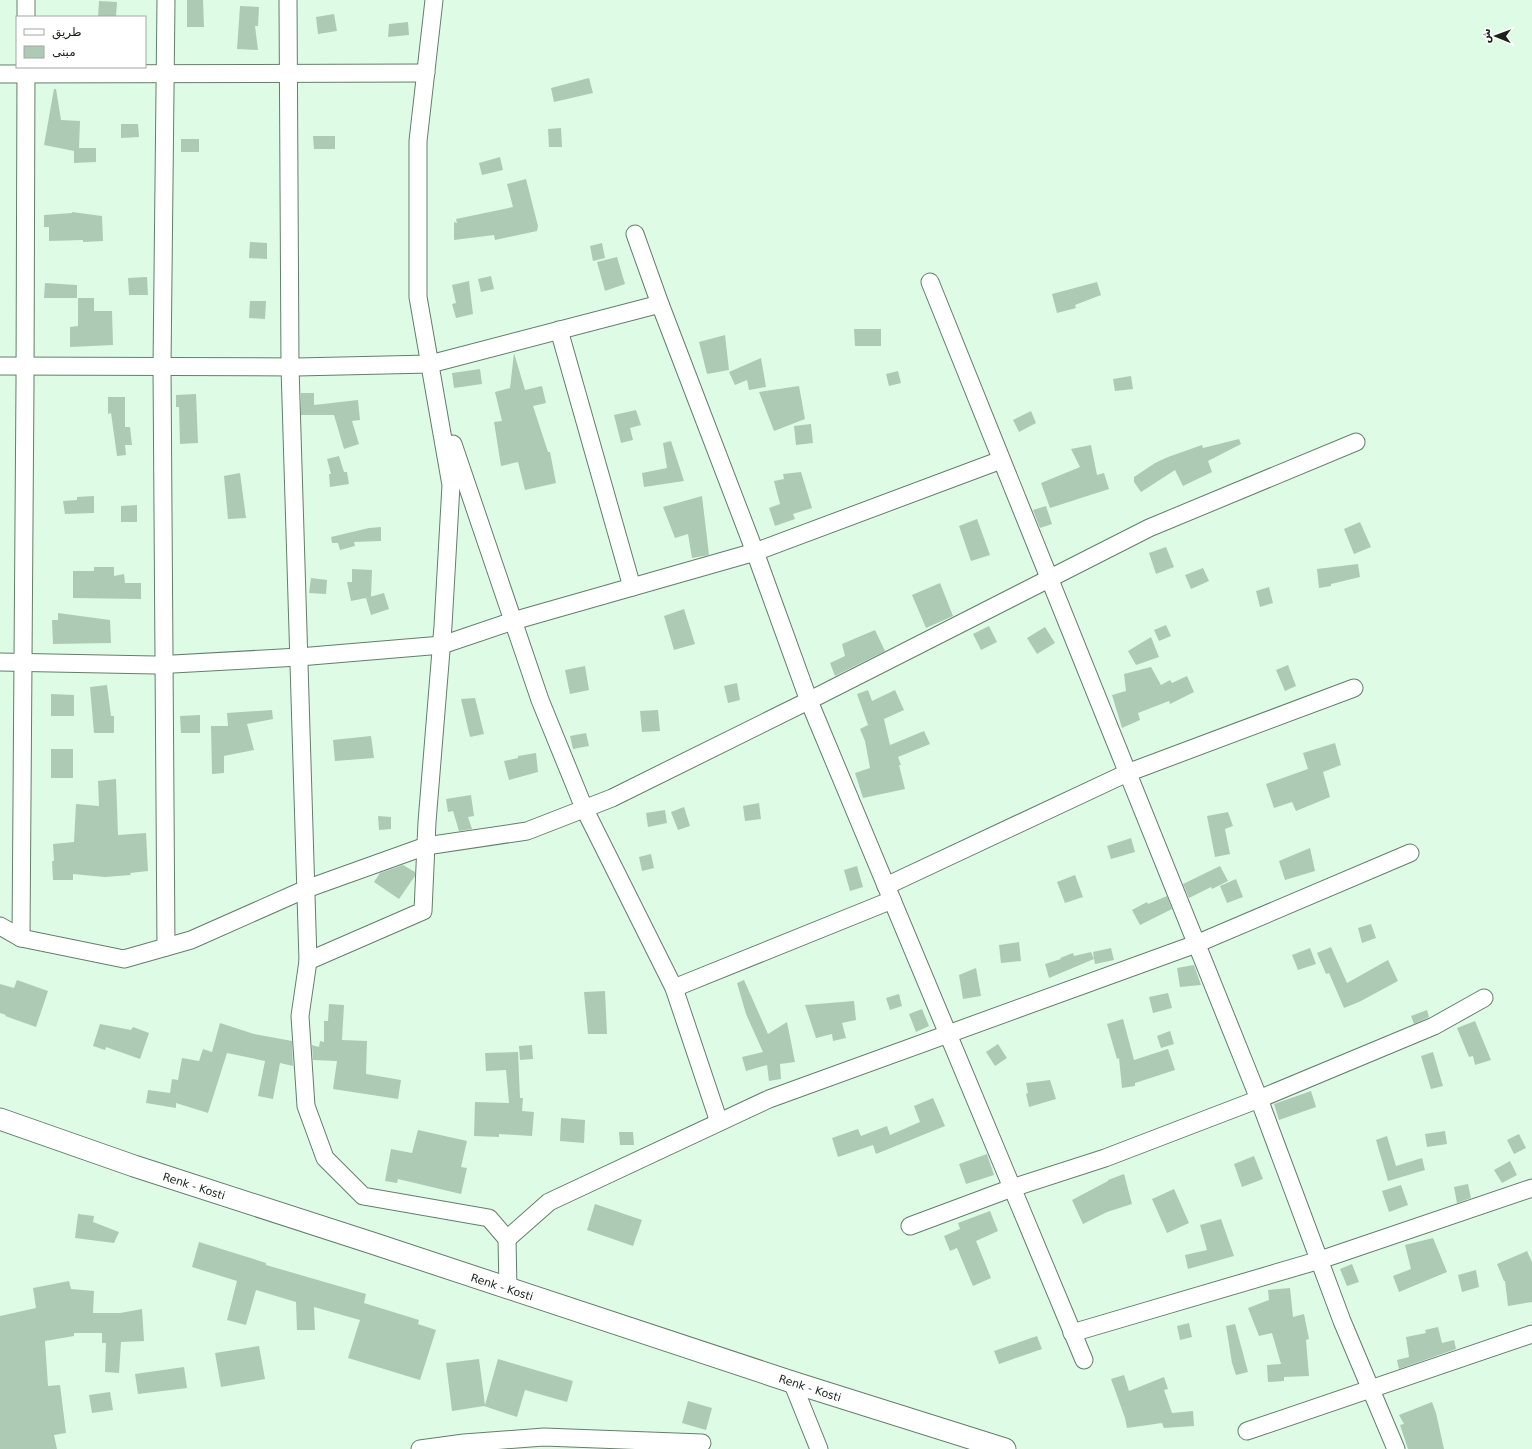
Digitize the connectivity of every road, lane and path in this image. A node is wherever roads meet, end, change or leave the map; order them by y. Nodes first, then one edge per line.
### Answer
1 (26, 0) edge
2 (166, 0) edge
3 (288, 0) edge
4 (434, 0) edge
5 (26, 16) edge
6 (26, 70) edge
7 (426, 72) junction
8 (165, 73) junction
9 (288, 73) junction
10 (0, 74) edge
11 (635, 234) dead end
12 (930, 282) dead end
13 (660, 304) junction
14 (559, 330) junction
15 (430, 364) junction
16 (0, 366) edge
17 (25, 366) junction
18 (162, 367) junction
19 (290, 367) junction
20 (435, 392) junction
21 (1356, 442) dead end
22 (1001, 460) junction
23 (755, 552) junction
24 (1049, 579) junction
25 (632, 587) junction
26 (513, 621) junction
27 (442, 645) junction
28 (299, 657) junction
29 (0, 662) edge
30 (23, 662) junction
31 (164, 664) junction
32 (1354, 688) dead end
33 (809, 701) junction
34 (1127, 773) junction
35 (584, 808) junction
36 (426, 846) junction
37 (1410, 853) dead end
38 (306, 889) junction
39 (889, 893) junction
40 (0, 926) edge
41 (21, 938) junction
42 (1196, 944) junction
43 (166, 947) junction
44 (308, 961) junction
45 (674, 988) junction
46 (1484, 998) dead end
47 (948, 1034) junction
48 (1259, 1099) junction
49 (0, 1119) edge
50 (719, 1122) junction
51 (1012, 1188) junction
52 (1532, 1188) edge
53 (910, 1226) dead end
54 (507, 1239) junction
55 (1320, 1260) junction
56 (508, 1289) junction
57 (1072, 1333) junction
58 (1532, 1334) edge
59 (1084, 1360) dead end
60 (792, 1382) junction
61 (1370, 1388) junction
62 (1247, 1431) dead end
63 (546, 1443) edge
64 (702, 1443) dead end
65 (966, 1443) edge
66 (464, 1446) edge
67 (420, 1449) edge
68 (819, 1449) edge
69 (1005, 1449) edge
70 (1396, 1449) edge

1 - 5 street
2 - 8 street
3 - 9 street
4 - 7 street
6 - 8 street
6 - 10 street
6 - 17 street
7 - 9 street
7 - 15 street
8 - 9 street
8 - 18 street
9 - 19 street
11 - 13 street
12 - 22 street
13 - 14 street
13 - 23 street
14 - 15 street
14 - 25 street
15 - 19 street
15 - 20 street
16 - 17 street
17 - 18 street
17 - 30 street
18 - 19 street
18 - 31 street
19 - 28 street
20 - 26 street
20 - 27 street
21 - 24 street
22 - 23 street
22 - 24 street
23 - 25 street
23 - 33 street
24 - 33 street
24 - 34 street
25 - 26 street
26 - 27 street
26 - 35 street
27 - 28 street
27 - 36 street
28 - 31 street
28 - 38 street
29 - 30 street
30 - 31 street
30 - 41 street
31 - 43 street
32 - 34 street
33 - 35 street
33 - 39 street
34 - 39 street
34 - 42 street
35 - 36 street
35 - 45 street
36 - 38 street
36 - 44 street
37 - 42 street
38 - 43 street
38 - 44 street
39 - 45 street
39 - 47 street
40 - 41 street
41 - 43 street
42 - 47 street
42 - 48 street
44 - 54 street
45 - 50 street
46 - 48 street
47 - 50 street
47 - 51 street
48 - 51 street
48 - 55 street
49 - 56 main road, Renk - Kosti
50 - 54 street
51 - 53 street
51 - 57 street
52 - 55 street
54 - 56 street
55 - 57 street
55 - 61 street
56 - 60 main road, Renk - Kosti
57 - 59 street
58 - 61 street
60 - 65 main road, Renk - Kosti
60 - 68 street
61 - 62 street
61 - 70 street
63 - 64 street
63 - 66 street
65 - 69 main road, Renk - Kosti
66 - 67 street

